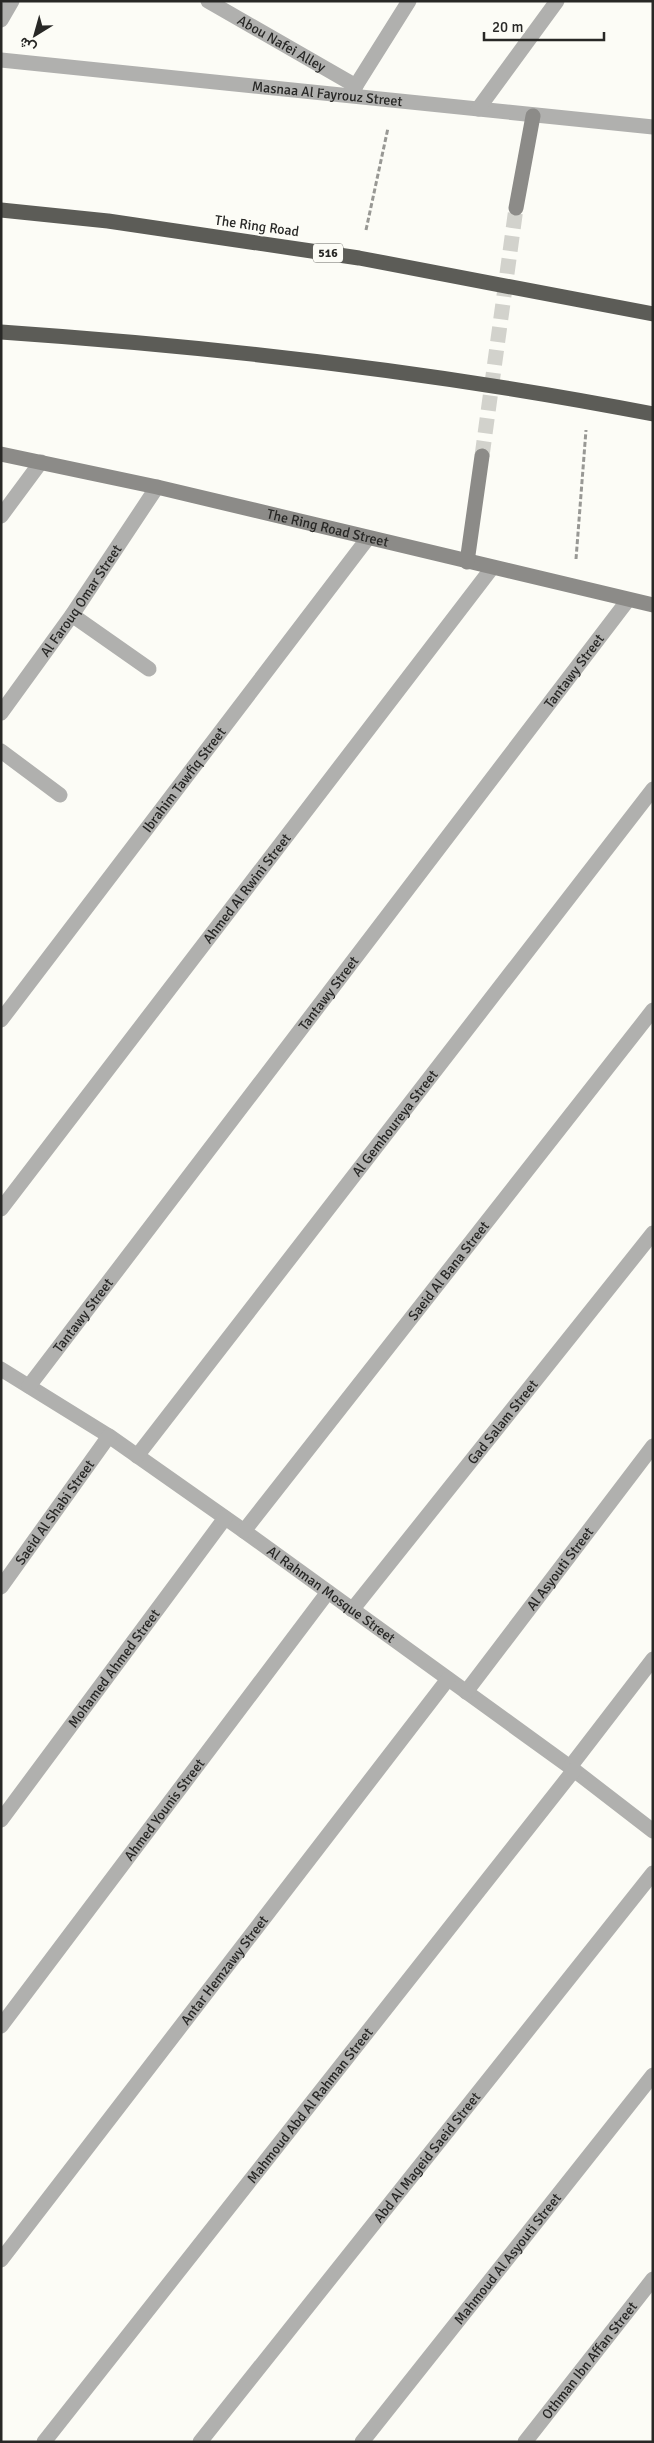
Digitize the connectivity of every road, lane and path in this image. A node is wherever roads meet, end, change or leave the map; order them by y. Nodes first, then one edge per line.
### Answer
1 (12, 1) edge
2 (208, 1) edge
3 (410, 1) edge
4 (557, 1) edge
5 (1, 20) edge
6 (1, 60) edge
7 (353, 91) junction
8 (478, 109) junction
9 (533, 116) junction
10 (653, 126) edge
11 (381, 159) dead end
12 (516, 208) tunnel mouth
13 (1, 210) edge
14 (360, 258) junction
15 (653, 314) edge
16 (1, 332) edge
17 (588, 402) junction
18 (653, 414) edge
19 (1, 454) edge
20 (482, 456) tunnel mouth
21 (42, 462) junction
22 (157, 487) junction
23 (1, 516) edge
24 (579, 529) dead end
25 (368, 538) junction
26 (467, 562) junction
27 (492, 568) junction
28 (628, 600) junction
29 (653, 605) edge
30 (72, 615) junction
31 (149, 669) dead end
32 (1, 713) edge
33 (1, 751) edge
34 (653, 789) edge
35 (60, 795) dead end
36 (653, 1010) edge
37 (1, 1020) edge
38 (1, 1208) edge
39 (653, 1233) edge
40 (1, 1368) edge
41 (29, 1386) junction
42 (109, 1436) junction
43 (653, 1446) edge
44 (137, 1456) junction
45 (225, 1518) junction
46 (244, 1531) junction
47 (1, 1588) edge
48 (328, 1592) junction
49 (352, 1610) junction
50 (653, 1659) edge
51 (448, 1679) junction
52 (466, 1692) junction
53 (572, 1768) junction
54 (1, 1820) edge
55 (653, 1832) edge
56 (653, 1873) edge
57 (1, 2026) edge
58 (653, 2075) edge
59 (1, 2260) edge
60 (653, 2279) edge
61 (44, 2442) edge
62 (200, 2442) edge
63 (362, 2442) edge
64 (525, 2442) edge

1 - 5 street
2 - 7 street, Abou Nafei Alley
3 - 7 street
4 - 8 street
6 - 7 street, Masnaa Al Fayrouz Street
7 - 8 street, Masnaa Al Fayrouz Street
8 - 9 street, Masnaa Al Fayrouz Street
9 - 10 street, Masnaa Al Fayrouz Street
9 - 12 street
11 - 14 path
13 - 14 highway, The Ring Road / 516
14 - 15 highway, The Ring Road / 516
16 - 17 highway
17 - 18 highway
17 - 24 path
19 - 21 street, The Ring Road Street
20 - 26 street
21 - 22 street, The Ring Road Street
21 - 23 street
22 - 25 street, The Ring Road Street
22 - 30 street, Al Farouq Omar Street
25 - 26 street, The Ring Road Street
25 - 37 street, Ibrahim Tawfiq Street
26 - 27 street, The Ring Road Street
27 - 28 street, The Ring Road Street
27 - 38 street, Ahmed Al Rwini Street
28 - 29 street, The Ring Road Street
28 - 41 street, Tantawy Street
30 - 31 street
30 - 32 street, Al Farouq Omar Street
33 - 35 street
34 - 44 street, Al Gemhoureya Street
36 - 46 street, Saeid Al Bana Street
39 - 49 street, Gad Salam Street
40 - 41 street, Al Rahman Mosque Street
41 - 42 street, Al Rahman Mosque Street
42 - 44 street, Al Rahman Mosque Street
42 - 47 street, Saeid Al Shabi Street
43 - 52 street, Al Asyouti Street
44 - 45 street, Al Rahman Mosque Street
45 - 46 street, Al Rahman Mosque Street
45 - 54 street, Mohamed Ahmed Street
46 - 48 street, Al Rahman Mosque Street
48 - 49 street, Al Rahman Mosque Street
48 - 57 street, Ahmed Younis Street
49 - 51 street, Al Rahman Mosque Street
50 - 53 street, Mahmoud Abd Al Rahman Street
51 - 52 street, Al Rahman Mosque Street
51 - 59 street, Antar Hemzawy Street
52 - 53 street, Al Rahman Mosque Street
53 - 55 street, Al Rahman Mosque Street
53 - 61 street, Mahmoud Abd Al Rahman Street
56 - 62 street, Abd Al Mageid Saeid Street
58 - 63 street, Mahmoud Al Asyouti Street
60 - 64 street, Othman Ibn Affan Street

